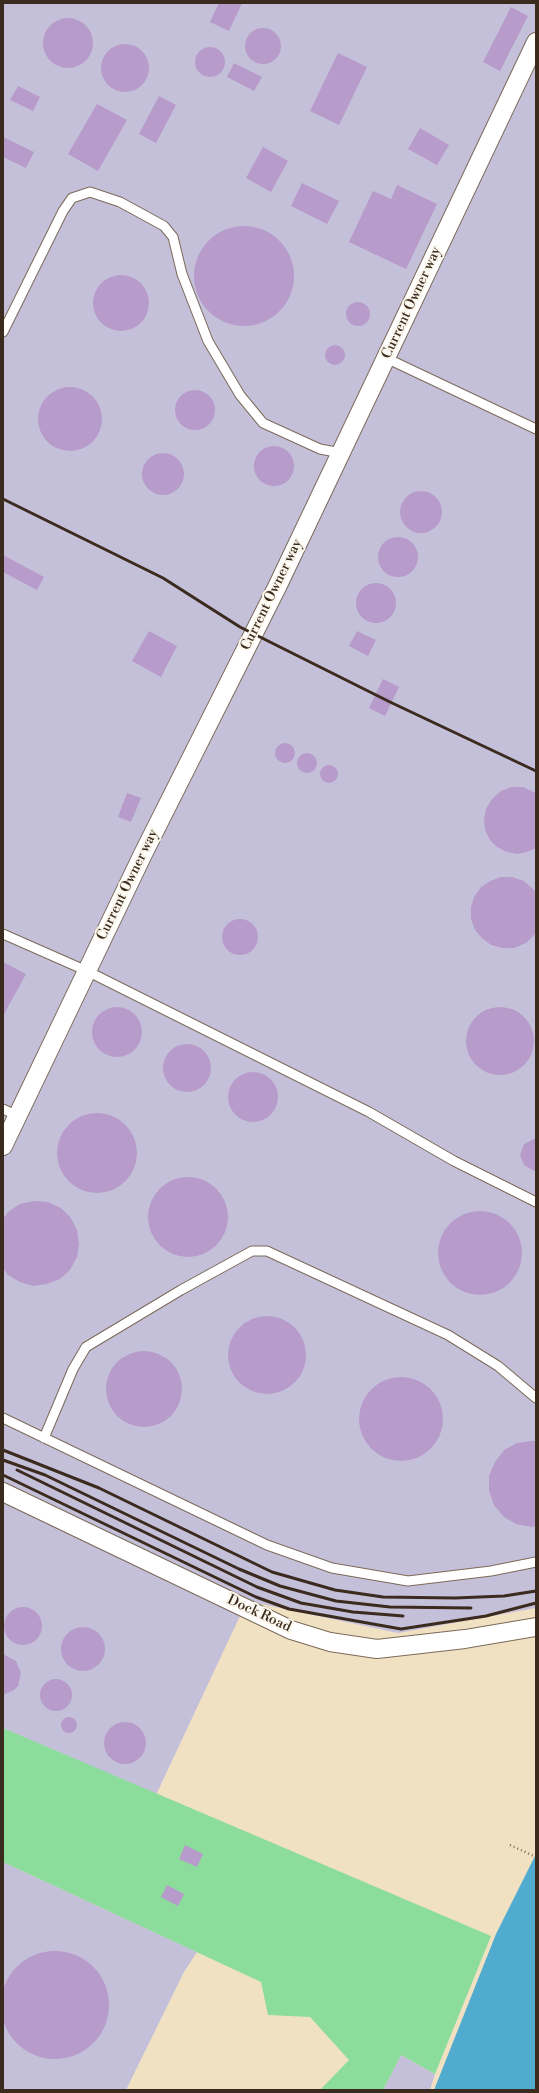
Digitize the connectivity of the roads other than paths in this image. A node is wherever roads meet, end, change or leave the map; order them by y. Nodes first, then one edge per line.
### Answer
1 (536, 42) edge
2 (3, 332) edge
3 (386, 358) junction
4 (536, 429) edge
5 (341, 453) junction
6 (3, 934) edge
7 (87, 971) junction
8 (10, 1112) edge
9 (3, 1146) edge
10 (536, 1202) edge
11 (536, 1398) edge
12 (3, 1418) edge
13 (44, 1438) junction
14 (3, 1492) edge
15 (536, 1562) edge
16 (536, 1627) edge

1 - 3 street, Current Owner way
2 - 5 lane
3 - 4 lane
3 - 5 street, Current Owner way
5 - 7 street, Current Owner way
6 - 7 lane
7 - 8 street, Current Owner way
7 - 10 lane
8 - 9 street, Current Owner way
11 - 13 lane
12 - 13 lane
13 - 15 lane
14 - 16 street, Dock Road

